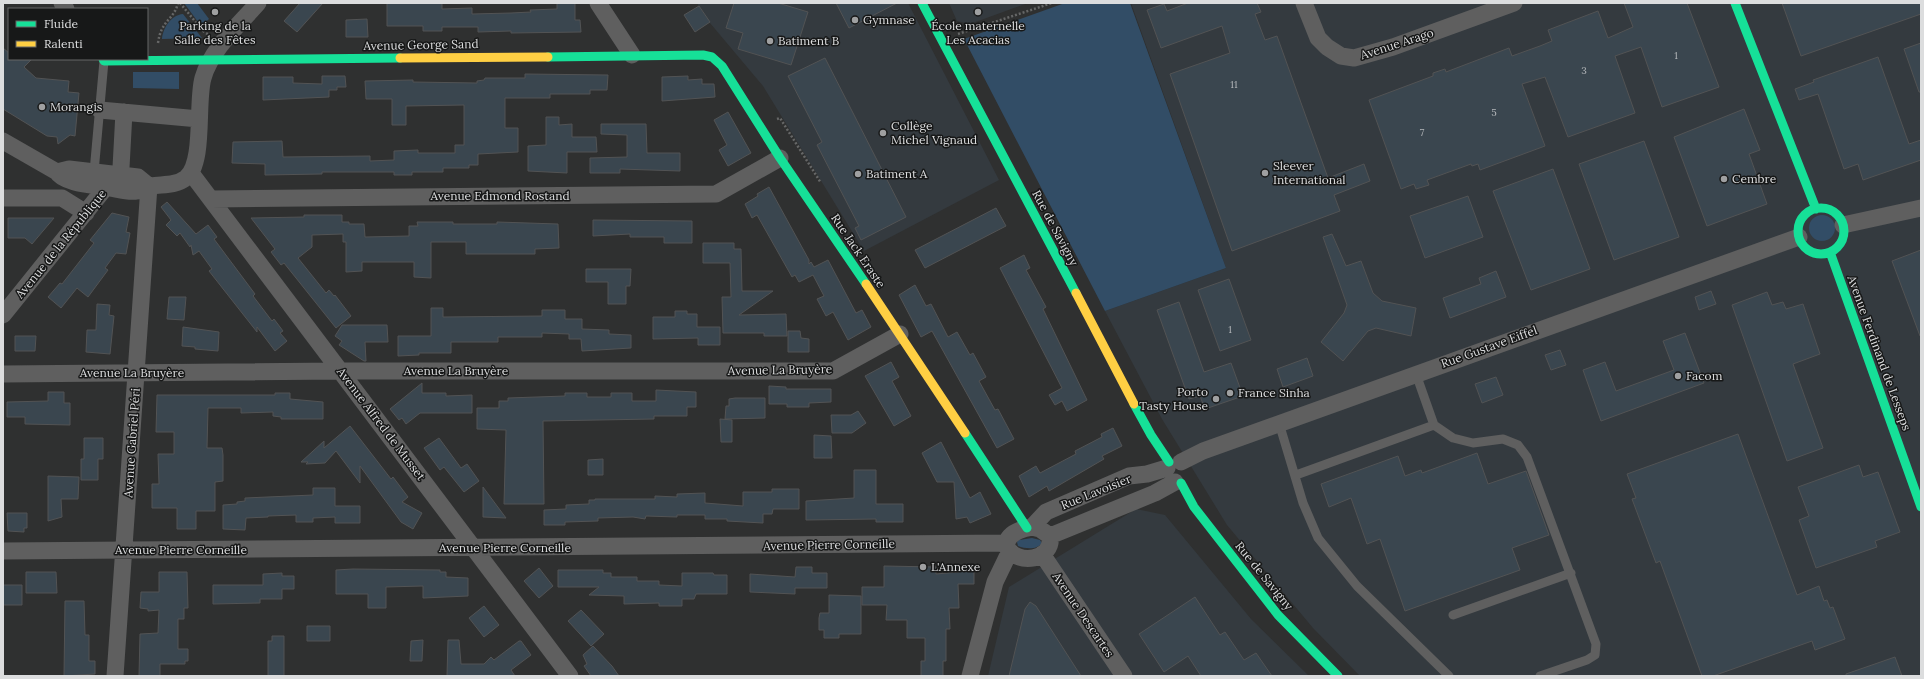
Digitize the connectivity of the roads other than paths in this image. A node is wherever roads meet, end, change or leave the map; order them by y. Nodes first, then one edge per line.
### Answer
1 (258, 3) edge
2 (598, 3) edge
3 (922, 3) edge
4 (1304, 3) edge
5 (1514, 3) edge
6 (1735, 3) edge
7 (632, 55) junction
8 (104, 60) edge
9 (211, 60) junction
10 (100, 110) junction
11 (124, 112) junction
12 (199, 119) junction
13 (3, 141) edge
14 (780, 158) junction
15 (190, 173) junction
16 (110, 179) junction
17 (149, 186) junction
18 (3, 198) edge
19 (211, 199) junction
20 (1921, 208) edge
21 (1816, 209) junction
22 (86, 213) junction
23 (1843, 225) junction
24 (1799, 237) junction
25 (1830, 252) junction
26 (3, 315) edge
27 (900, 334) junction
28 (341, 371) junction
29 (3, 374) edge
30 (136, 374) junction
31 (1416, 374) junction
32 (1279, 423) junction
33 (1434, 425) junction
34 (1178, 472) junction
35 (1296, 475) junction
36 (1921, 507) edge
37 (1029, 528) junction
38 (1050, 536) junction
39 (1008, 548) junction
40 (474, 549) junction
41 (124, 550) junction
42 (3, 551) edge
43 (1042, 554) junction
44 (1571, 573) junction
45 (1453, 615) dead end
46 (115, 676) edge
47 (570, 676) edge
48 (970, 676) edge
49 (1124, 676) edge
50 (1338, 676) edge
51 (1449, 676) edge
52 (1540, 676) edge

1 - 9 street
2 - 7 street
3 - 34 street, Rue de Savigny
4 - 5 street, Avenue Arago
6 - 21 street
7 - 9 street, Avenue George Sand
7 - 14 street, Rue Jack Eraste
8 - 9 street, Avenue George Sand
8 - 10 lane
9 - 12 street
10 - 11 street
10 - 16 lane
11 - 12 street
11 - 16 street
12 - 15 street
13 - 16 street
14 - 19 street, Avenue Edmond Rostand
14 - 27 street, Rue Jack Eraste
15 - 17 street
15 - 19 street, Avenue Alfred de Musset
16 - 17 street
16 - 22 street, Avenue de la République
17 - 30 street, Avenue Gabriel Péri
18 - 22 street
19 - 28 street, Avenue Alfred de Musset
20 - 23 street
21 - 23 street
21 - 24 street
22 - 26 street, Avenue de la République
23 - 25 street
24 - 25 street
24 - 31 street, Rue Gustave Eiffel
25 - 36 street, Avenue Ferdinand de Lesseps
27 - 28 street, Avenue La Bruyère
27 - 37 street, Rue Jack Eraste
28 - 30 street, Avenue La Bruyère
28 - 40 street, Avenue Alfred de Musset
29 - 30 street, Avenue La Bruyère
30 - 41 street, Avenue Gabriel Péri
31 - 32 street, Rue Gustave Eiffel
31 - 33 lane
32 - 34 street, Rue Gustave Eiffel
32 - 35 lane
33 - 35 lane
33 - 44 lane
34 - 37 street, Rue Lavoisier
34 - 38 street, Rue Lavoisier
34 - 50 street, Rue de Savigny
35 - 51 lane
37 - 38 street
37 - 39 street
38 - 43 street
39 - 40 street, Avenue Pierre Corneille
39 - 43 street
39 - 48 street
40 - 41 street, Avenue Pierre Corneille
40 - 47 street, Avenue Alfred de Musset
41 - 42 street, Avenue Pierre Corneille
41 - 46 street, Avenue Gabriel Péri
43 - 49 street, Avenue Descartes
44 - 45 lane
44 - 52 lane

